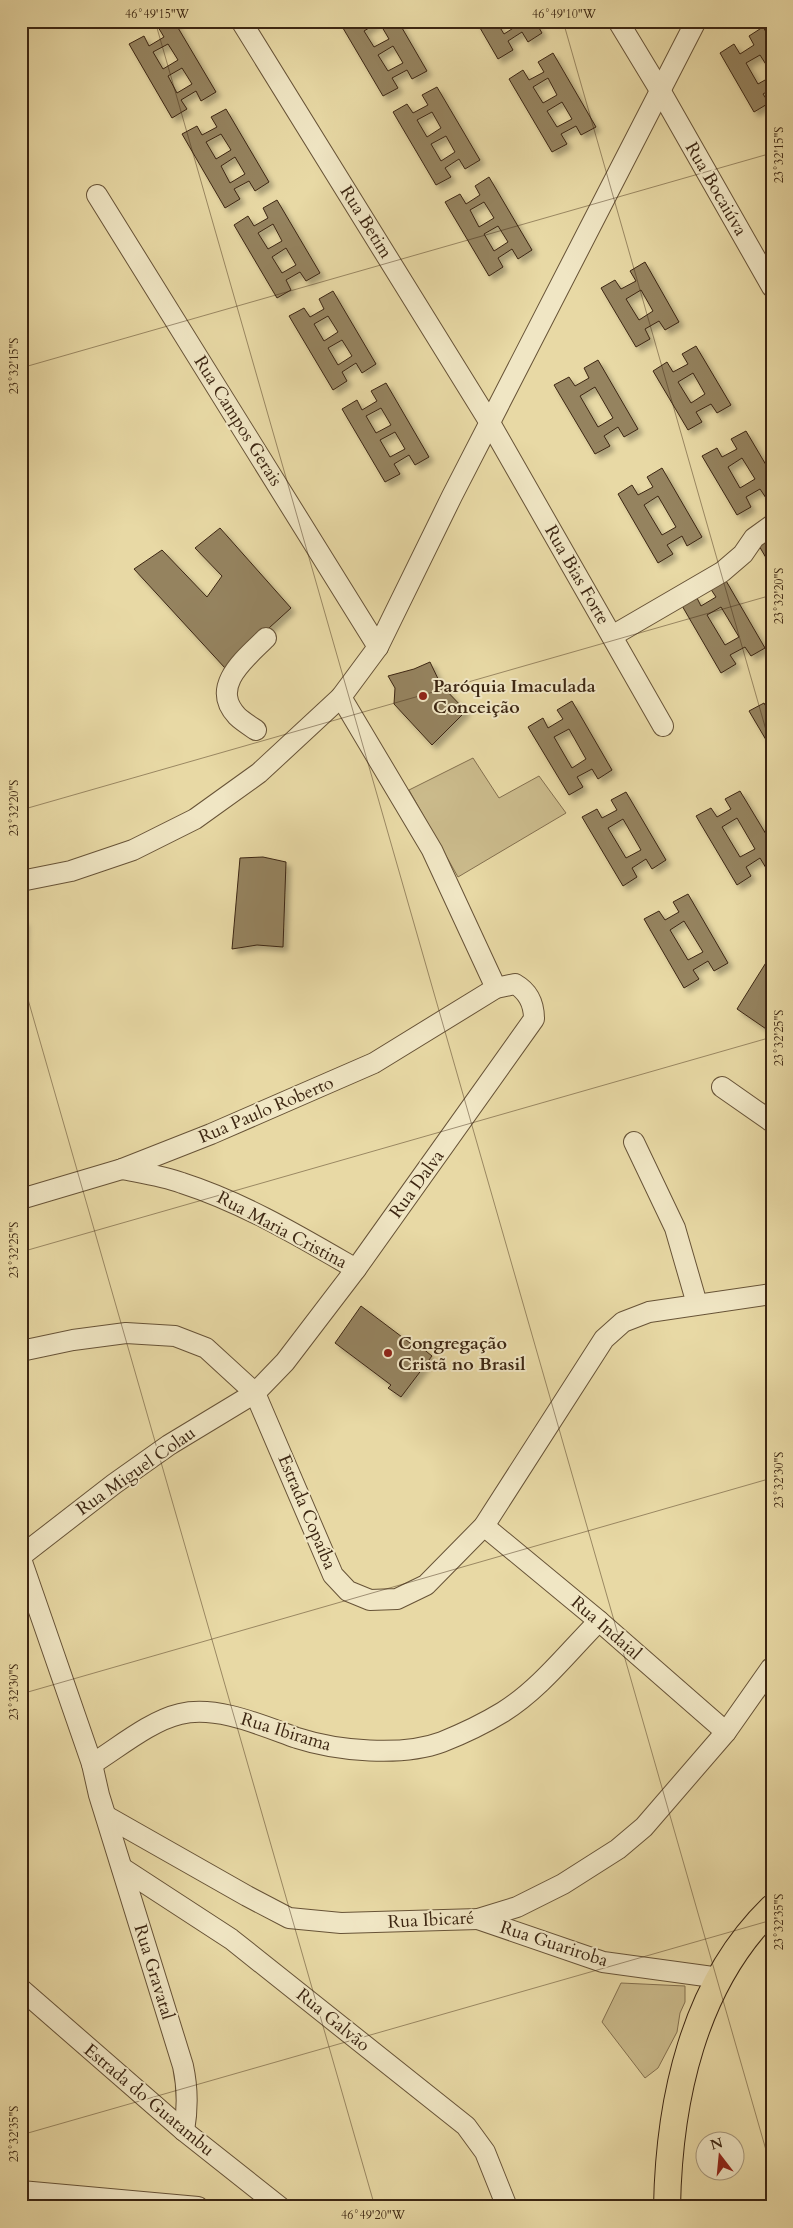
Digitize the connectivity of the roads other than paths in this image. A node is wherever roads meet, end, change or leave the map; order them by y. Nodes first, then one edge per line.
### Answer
1 (241, 21) edge
2 (618, 21) edge
3 (696, 21) edge
4 (661, 92) junction
5 (97, 195) dead end
6 (772, 287) edge
7 (490, 423) junction
8 (772, 525) edge
9 (612, 636) junction
10 (266, 638) dead end
11 (378, 647) junction
12 (341, 697) junction
13 (663, 726) dead end
14 (256, 730) dead end
15 (21, 881) edge
16 (496, 988) junction
17 (722, 1087) dead end
18 (772, 1122) edge
19 (634, 1142) dead end
20 (122, 1169) junction
21 (21, 1199) edge
22 (356, 1269) junction
23 (772, 1294) edge
24 (697, 1304) junction
25 (21, 1351) edge
26 (255, 1393) junction
27 (484, 1526) junction
28 (21, 1558) edge
29 (599, 1621) junction
30 (771, 1668) edge
31 (726, 1732) junction
32 (92, 1764) junction
33 (106, 1816) junction
34 (122, 1868) junction
35 (772, 1908) edge
36 (478, 1919) junction
37 (720, 1978) junction
38 (21, 1990) edge
39 (184, 2131) junction
40 (21, 2191) edge
41 (198, 2207) edge
42 (280, 2207) edge
43 (507, 2207) edge
44 (667, 2207) edge

1 - 7 street, Rua Betim
2 - 4 street, Rua Bocaiúva
3 - 4 street
4 - 6 street, Rua Bocaiúva
4 - 7 street
5 - 11 street, Rua Campos Gerais
7 - 9 street, Rua Bias Forte
7 - 11 street
8 - 9 street
9 - 13 street, Rua Bias Forte
10 - 14 street
11 - 12 street
12 - 15 street
12 - 16 street
16 - 20 street, Rua Paulo Roberto
16 - 22 street, Rua Dalva
17 - 18 street
19 - 24 street
20 - 21 street, Rua Paulo Roberto
20 - 22 street, Rua Maria Cristina
22 - 26 street, Rua Dalva
23 - 24 street, Estrada Copaíba
24 - 27 street, Estrada Copaíba
25 - 26 street, Estrada Copaíba
26 - 27 street, Estrada Copaíba
26 - 28 street, Rua Miguel Colau
27 - 29 street, Rua Indaial
28 - 32 street, Rua Gravatal
29 - 31 street, Rua Indaial
29 - 32 street, Rua Ibirama
30 - 31 street, Rua Ibicaré
31 - 36 street, Rua Ibicaré
32 - 33 street, Rua Gravatal
33 - 34 street, Rua Gravatal
33 - 36 street, Rua Ibicaré
34 - 39 street, Rua Gravatal
34 - 43 street, Rua Galvão
35 - 37 main road
36 - 37 street, Rua Guariroba
37 - 44 main road
38 - 39 street, Estrada do Guatambu
39 - 42 street, Estrada do Guatambu
40 - 41 street

